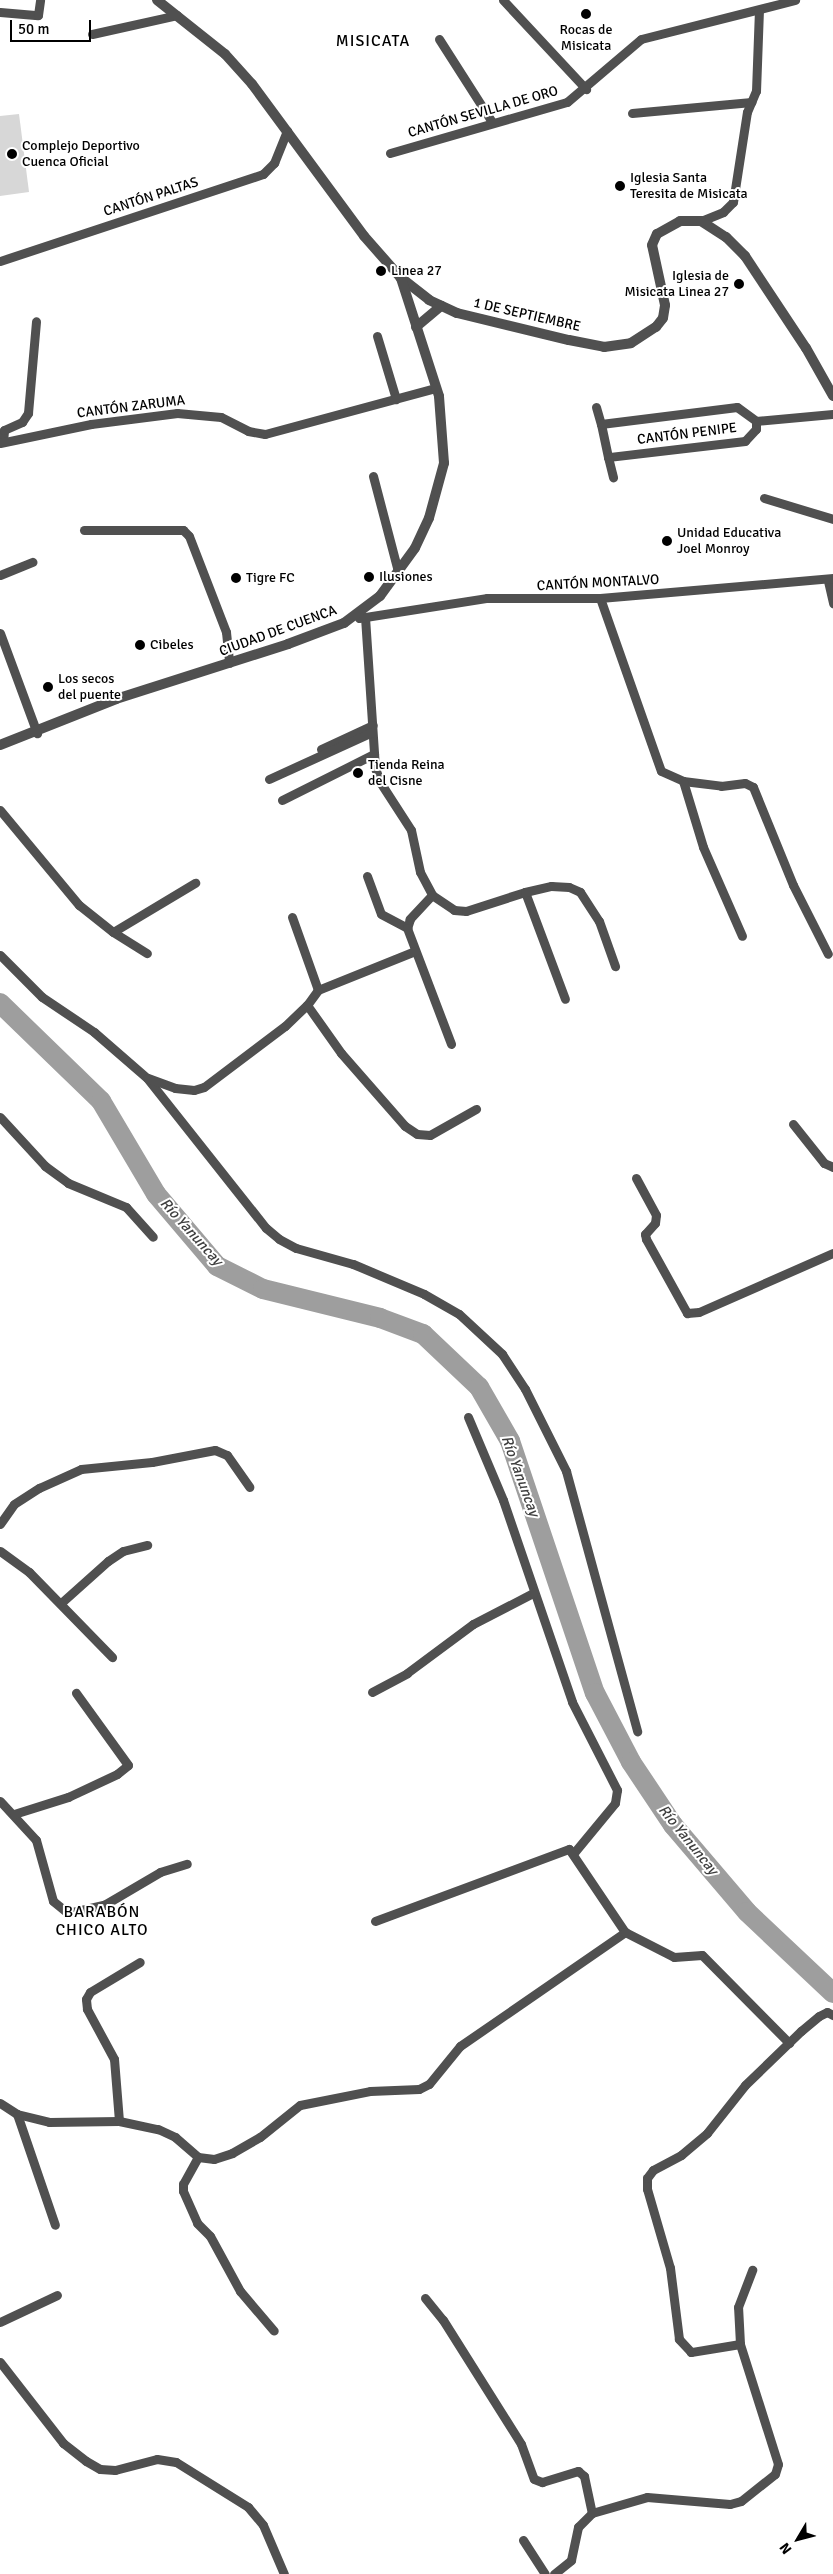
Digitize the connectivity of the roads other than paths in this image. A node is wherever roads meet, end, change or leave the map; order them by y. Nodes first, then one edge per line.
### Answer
1 (40, 0) edge
2 (157, 0) edge
3 (503, 0) edge
4 (796, 0) edge
5 (759, 10) junction
6 (0, 12) edge
7 (176, 15) junction
8 (92, 34) dead end
9 (439, 39) dead end
10 (586, 89) junction
11 (751, 102) junction
12 (632, 113) dead end
13 (492, 122) junction
14 (287, 131) junction
15 (390, 153) dead end
16 (700, 221) junction
17 (0, 261) edge
18 (400, 277) junction
19 (441, 306) junction
20 (36, 321) dead end
21 (416, 327) junction
22 (377, 336) dead end
23 (436, 388) junction
24 (833, 396) edge
25 (396, 398) junction
26 (596, 406) dead end
27 (833, 414) edge
28 (756, 421) junction
29 (601, 424) junction
30 (2, 443) edge
31 (608, 457) junction
32 (373, 476) dead end
33 (613, 477) dead end
34 (764, 498) dead end
35 (833, 519) edge
36 (84, 530) dead end
37 (33, 562) dead end
38 (398, 572) junction
39 (0, 575) edge
40 (830, 580) edge
41 (600, 598) junction
42 (833, 603) edge
43 (359, 618) junction
44 (0, 633) edge
45 (229, 663) junction
46 (372, 729) junction
47 (37, 733) junction
48 (0, 745) edge
49 (374, 754) junction
50 (270, 775) dead end
51 (683, 781) junction
52 (282, 800) dead end
53 (0, 810) edge
54 (367, 876) dead end
55 (195, 883) dead end
56 (525, 892) junction
57 (432, 895) junction
58 (292, 917) dead end
59 (408, 928) junction
60 (113, 932) junction
61 (742, 936) dead end
62 (415, 951) junction
63 (147, 953) dead end
64 (0, 954) edge
65 (828, 954) dead end
66 (615, 966) dead end
67 (318, 990) junction
68 (565, 999) dead end
69 (307, 1005) junction
70 (450, 1044) dead end
71 (147, 1078) junction
72 (476, 1109) dead end
73 (0, 1117) edge
74 (794, 1124) dead end
75 (833, 1167) edge
76 (636, 1178) dead end
77 (153, 1237) dead end
78 (833, 1253) edge
79 (468, 1416) dead end
80 (249, 1487) dead end
81 (0, 1524) edge
82 (147, 1545) dead end
83 (0, 1551) edge
84 (533, 1593) junction
85 (61, 1603) junction
86 (112, 1656) dead end
87 (372, 1692) dead end
88 (76, 1693) dead end
89 (637, 1731) dead end
90 (0, 1801) edge
91 (14, 1814) junction
92 (573, 1854) junction
93 (187, 1864) dead end
94 (375, 1921) dead end
95 (625, 1932) junction
96 (140, 1962) dead end
97 (833, 2015) edge
98 (789, 2042) junction
99 (0, 2103) edge
100 (17, 2114) junction
101 (119, 2121) junction
102 (198, 2157) junction
103 (55, 2225) dead end
104 (752, 2270) dead end
105 (57, 2295) dead end
106 (425, 2298) dead end
107 (0, 2322) edge
108 (274, 2331) dead end
109 (740, 2344) junction
110 (0, 2362) edge
111 (592, 2513) junction
112 (522, 2540) dead end
113 (284, 2574) edge
114 (545, 2574) edge
115 (554, 2574) edge

1 - 6 street
2 - 7 street, 1 DE SEPTIEMBRE
3 - 10 street
4 - 5 street, CANTÓN SEVILLA DE ORO
5 - 10 street, CANTÓN SEVILLA DE ORO
5 - 11 street
7 - 8 street
7 - 14 street, 1 DE SEPTIEMBRE
9 - 13 street
10 - 13 street, CANTÓN SEVILLA DE ORO
11 - 12 street
11 - 16 street
13 - 15 street, CANTÓN SEVILLA DE ORO
14 - 17 street, CANTÓN PALTAS
14 - 18 street, 1 DE SEPTIEMBRE
16 - 19 street, 1 DE SEPTIEMBRE
16 - 24 street
18 - 19 street, 1 DE SEPTIEMBRE
18 - 21 street, CIUDAD DE CUENCA
19 - 21 street
20 - 30 street
21 - 23 street, CIUDAD DE CUENCA
22 - 25 street
23 - 25 street, CANTÓN ZARUMA
23 - 38 street, CIUDAD DE CUENCA
25 - 30 street, CANTÓN ZARUMA
26 - 29 street
27 - 28 street, CANTÓN PENIPE
28 - 29 street, CANTÓN PENIPE
28 - 31 street, CANTÓN PENIPE
29 - 31 street
31 - 33 street
32 - 38 street
34 - 35 street
36 - 45 street
37 - 39 street
38 - 43 street, CIUDAD DE CUENCA
40 - 41 street, CANTÓN MONTALVO
40 - 42 street
41 - 43 street, CANTÓN MONTALVO
41 - 51 street
43 - 45 street, CIUDAD DE CUENCA
43 - 46 street
44 - 47 street
45 - 47 street, CIUDAD DE CUENCA
46 - 49 street
46 - 50 street
47 - 48 street, CIUDAD DE CUENCA
49 - 52 street
49 - 57 street
51 - 61 street
51 - 65 street
53 - 60 street
54 - 59 street
55 - 60 street
56 - 57 street
56 - 66 street
56 - 68 street
57 - 59 street
58 - 67 street
59 - 62 street
60 - 63 street
62 - 67 street
62 - 70 street
64 - 71 street
67 - 69 street
69 - 71 street
69 - 72 street
71 - 89 street
73 - 77 street
74 - 75 street
76 - 78 street
79 - 84 street
80 - 81 street
82 - 85 street
83 - 85 street
84 - 87 street
84 - 92 street
85 - 86 street
88 - 91 street
90 - 91 street
91 - 93 street
92 - 94 street
92 - 95 street
95 - 98 street
95 - 102 street
96 - 101 street
97 - 98 street
98 - 109 street
99 - 100 street
100 - 101 street
100 - 103 street
101 - 102 street
102 - 108 street
104 - 109 street
105 - 107 street
106 - 111 street
109 - 111 street
110 - 113 street
111 - 115 street
112 - 114 street

